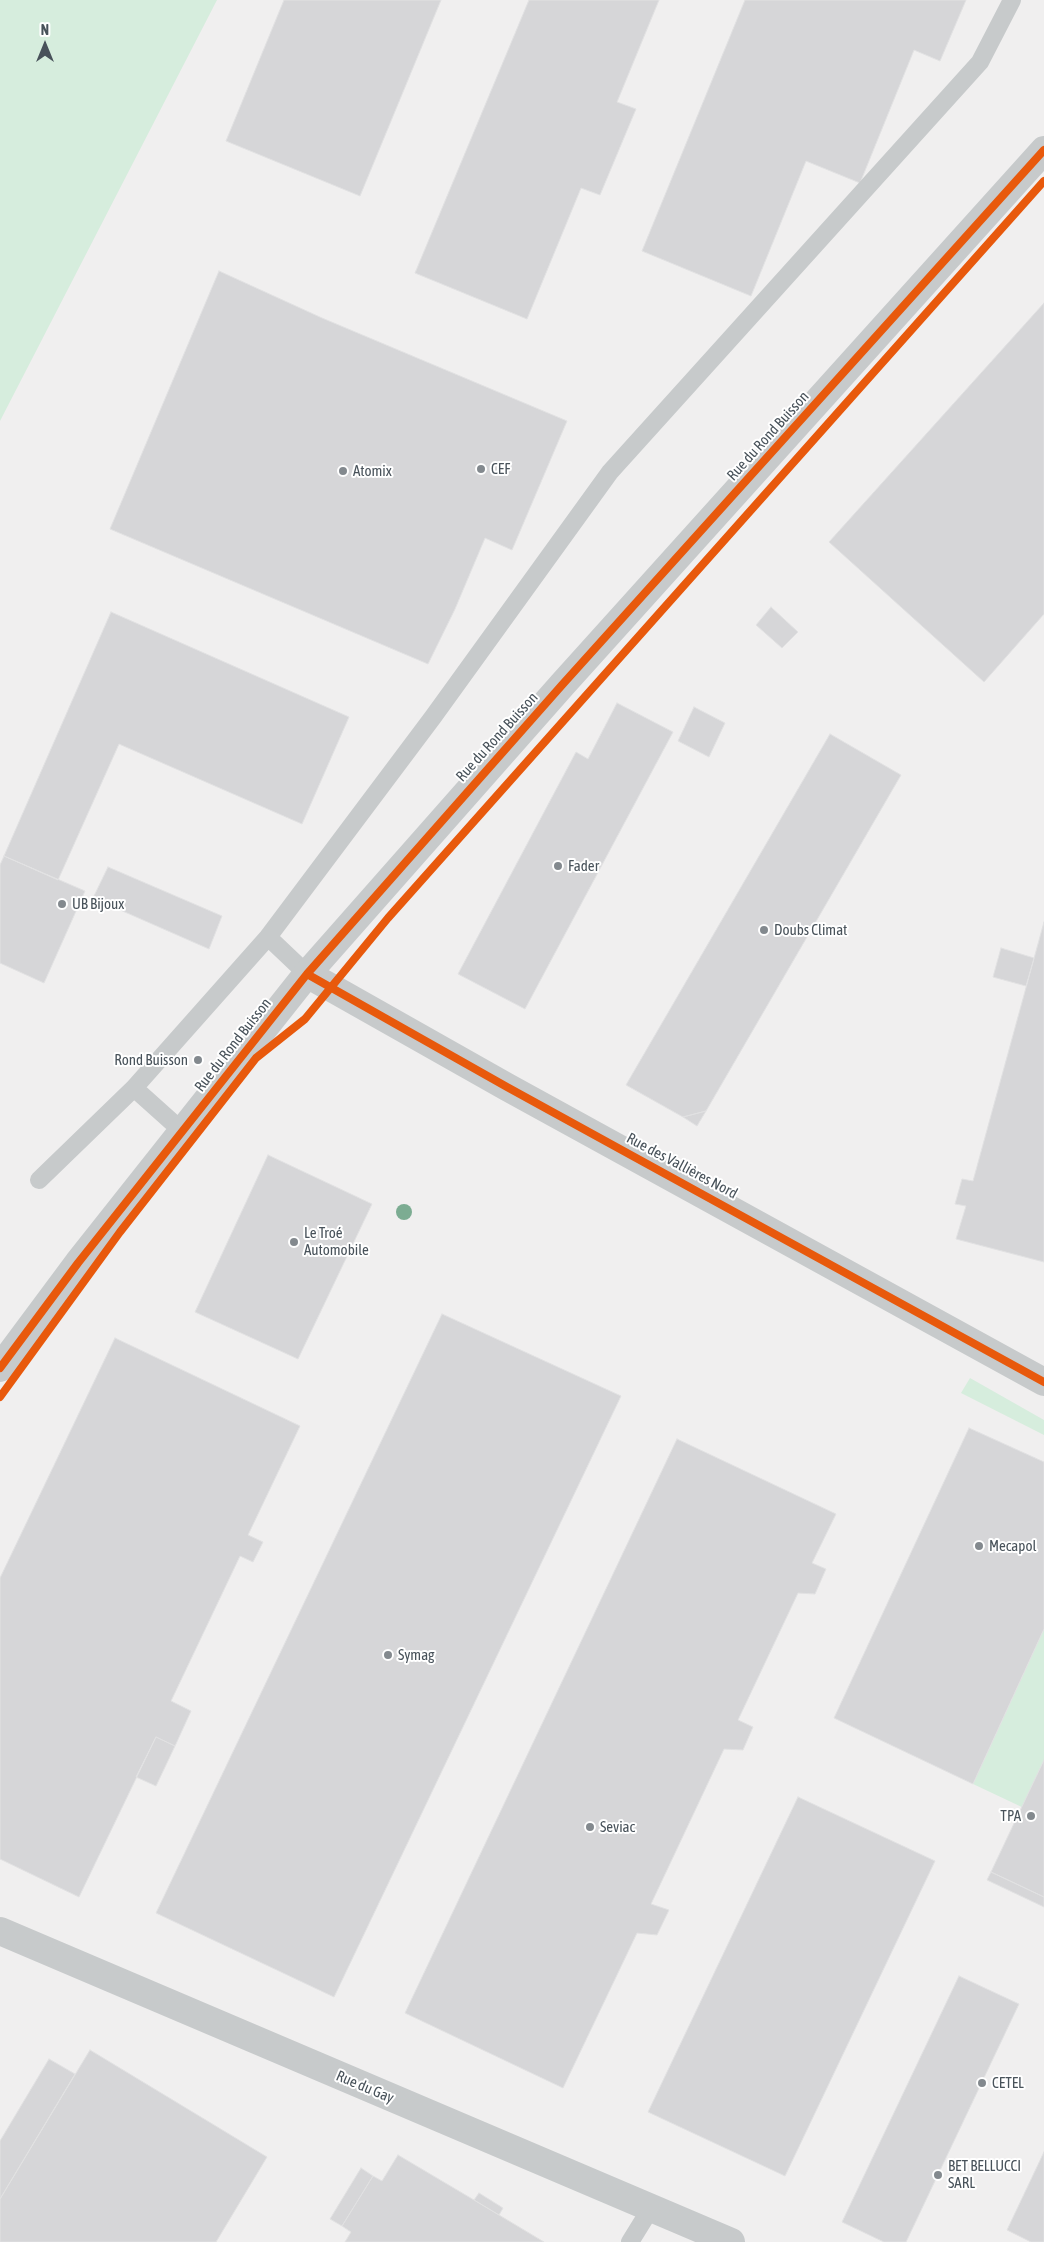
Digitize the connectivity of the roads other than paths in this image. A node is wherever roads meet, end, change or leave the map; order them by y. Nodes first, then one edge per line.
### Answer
1 (1012, 0) edge
2 (1044, 150) edge
3 (268, 937) junction
4 (307, 974) junction
5 (134, 1088) junction
6 (182, 1131) junction
7 (39, 1180) dead end
8 (0, 1368) edge
9 (1044, 1382) edge
10 (0, 1931) edge
11 (651, 2208) junction
12 (630, 2242) edge
13 (731, 2242) edge

1 - 3 lane
2 - 4 street, Rue du Rond Buisson
3 - 4 lane
3 - 5 lane
4 - 6 street, Rue du Rond Buisson
4 - 9 street, Rue des Vallières Nord
5 - 6 lane
5 - 7 lane
6 - 8 street, Rue du Rond Buisson
10 - 11 street, Rue du Gay
11 - 12 lane
11 - 13 street, Rue du Gay

